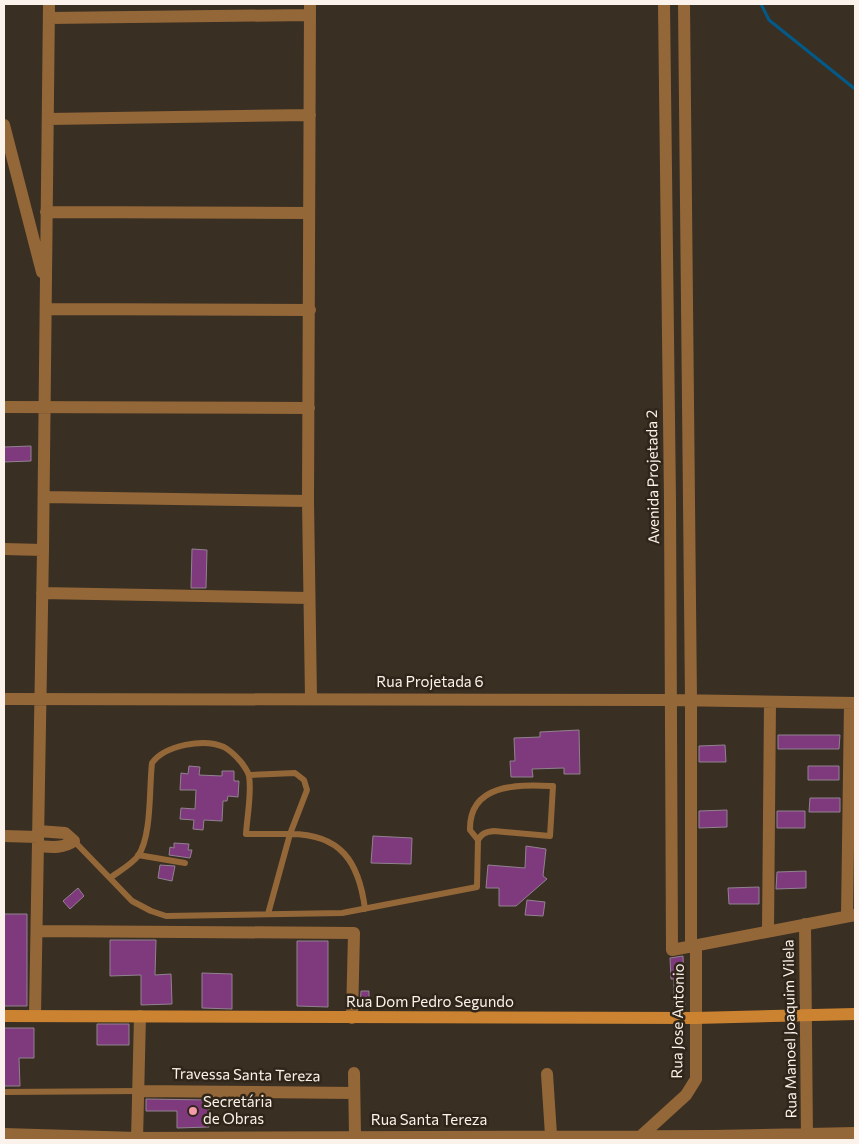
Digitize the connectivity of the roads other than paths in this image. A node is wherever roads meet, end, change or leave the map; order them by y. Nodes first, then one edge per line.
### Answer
1 (49, 4) edge
2 (664, 4) edge
3 (684, 4) edge
4 (310, 9) edge
5 (49, 18) junction
6 (310, 115) junction
7 (48, 119) junction
8 (4, 129) edge
9 (46, 212) junction
10 (310, 213) junction
11 (46, 288) junction
12 (46, 309) junction
13 (310, 310) junction
14 (4, 407) edge
15 (45, 407) junction
16 (308, 408) junction
17 (44, 497) junction
18 (308, 501) junction
19 (4, 549) edge
20 (43, 550) junction
21 (42, 593) junction
22 (309, 598) junction
23 (311, 698) junction
24 (4, 699) edge
25 (40, 699) junction
26 (671, 700) junction
27 (691, 700) junction
28 (770, 702) junction
29 (853, 703) edge
30 (249, 775) junction
31 (290, 834) junction
32 (4, 836) edge
33 (38, 838) junction
34 (478, 840) junction
35 (74, 841) joint
36 (138, 855) junction
37 (185, 863) dead end
38 (110, 878) junction
39 (365, 909) junction
40 (268, 914) junction
41 (851, 915) edge
42 (805, 924) junction
43 (37, 930) junction
44 (768, 932) junction
45 (693, 946) junction
46 (855, 1014) edge
47 (4, 1016) edge
48 (35, 1016) junction
49 (140, 1016) junction
50 (806, 1016) junction
51 (352, 1018) junction
52 (695, 1018) junction
53 (354, 1073) dead end
54 (547, 1074) dead end
55 (138, 1091) junction
56 (4, 1092) edge
57 (354, 1093) junction
58 (855, 1133) edge
59 (4, 1134) edge
60 (355, 1136) junction
61 (551, 1136) junction
62 (641, 1136) junction
63 (807, 1137) edge
64 (712, 1138) edge
65 (137, 1139) edge
66 (230, 1139) edge
67 (404, 1139) edge

1 - 5 street
2 - 26 street, Avenida Projetada 2
3 - 27 street
4 - 5 street
4 - 6 street
5 - 7 street
6 - 7 street
6 - 10 street
7 - 9 street
8 - 11 street
9 - 10 street
9 - 11 street
10 - 13 street
11 - 12 street
12 - 13 street
12 - 15 street
13 - 16 street
14 - 15 street
15 - 16 street
15 - 17 street
16 - 18 street
17 - 18 street
17 - 20 street
18 - 22 street
19 - 20 street
20 - 21 street
21 - 22 street
21 - 25 street
22 - 23 street
23 - 25 street, Rua Projetada 6
23 - 26 street, Rua Projetada 6
24 - 25 street, Rua Projetada 6
25 - 33 street
26 - 27 street, Rua Projetada 6
26 - 45 street, Avenida Projetada 2
27 - 28 street, Rua Projetada 6
27 - 45 street
28 - 29 street, Rua Projetada 6
28 - 44 street
29 - 41 street
30 - 31 lane
30 - 31 lane
30 - 36 lane
31 - 39 lane
31 - 40 lane
32 - 33 street
33 - 35 street
33 - 43 street
34 - 34 lane
34 - 39 lane
35 - 38 lane
36 - 37 lane
36 - 38 lane
38 - 40 lane
39 - 40 lane
41 - 42 street
42 - 44 street
42 - 50 street, Rua Manoel Joaquim Vilela
43 - 48 street
43 - 51 street
44 - 45 street
45 - 52 street, Rua Jose Antonio
46 - 50 street, Rua Dom Pedro Segundo
47 - 48 street, Rua Dom Pedro Segundo
48 - 49 street, Rua Dom Pedro Segundo
49 - 51 street, Rua Dom Pedro Segundo
49 - 55 street
50 - 52 street, Rua Dom Pedro Segundo
50 - 63 street, Rua Manoel Joaquim Vilela
51 - 52 street, Rua Dom Pedro Segundo
52 - 62 street, Rua Jose Antonio
53 - 57 street
54 - 61 street
55 - 56 lane
55 - 57 street, Travessa Santa Tereza
55 - 65 street
57 - 60 street
58 - 63 street, Rua Santa Tereza
59 - 65 street, Rua Santa Tereza
60 - 66 street, Rua Santa Tereza
60 - 67 street, Rua Santa Tereza
61 - 62 street, Rua Santa Tereza
61 - 67 street, Rua Santa Tereza
62 - 64 street, Rua Santa Tereza
63 - 64 street, Rua Santa Tereza
65 - 66 street, Rua Santa Tereza

